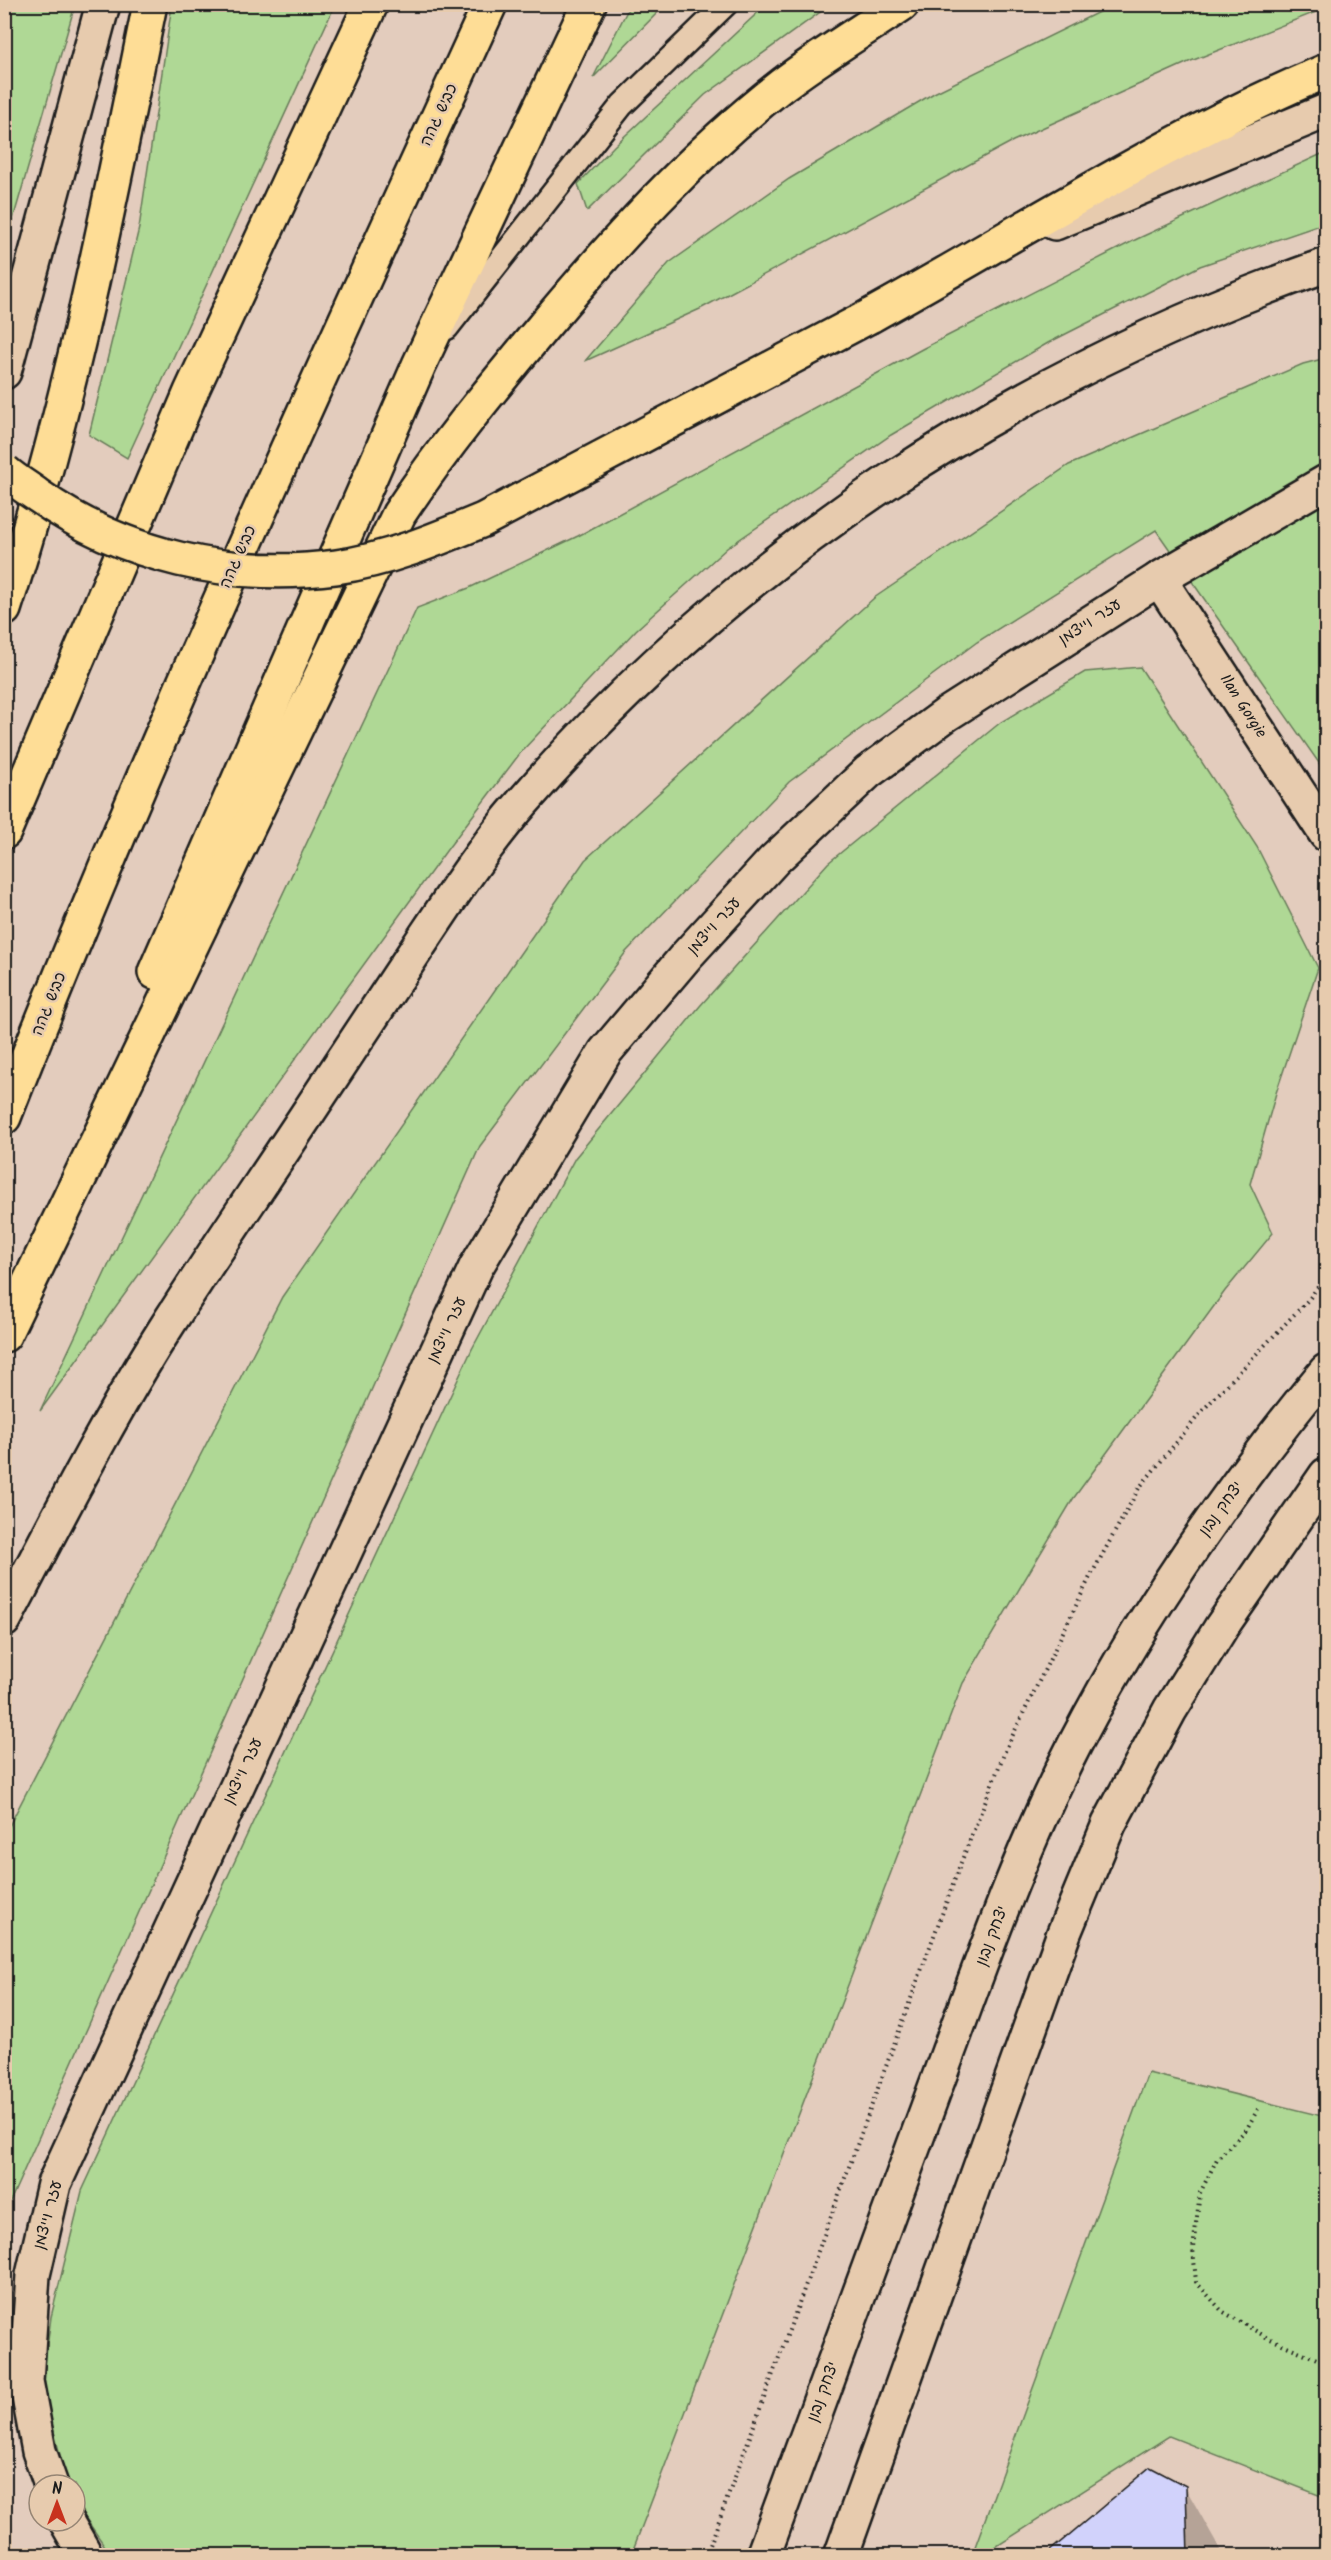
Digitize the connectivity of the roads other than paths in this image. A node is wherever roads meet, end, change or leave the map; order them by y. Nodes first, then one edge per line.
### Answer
1 (103, 4) edge
2 (150, 4) edge
3 (370, 4) edge
4 (490, 4) edge
5 (589, 4) edge
6 (726, 4) edge
7 (903, 4) edge
8 (1326, 71) edge
9 (1326, 111) edge
10 (990, 250) junction
11 (1326, 266) edge
12 (419, 365) junction
13 (4, 372) edge
14 (4, 471) edge
15 (1326, 482) edge
16 (1158, 579) junction
17 (4, 609) edge
18 (4, 832) edge
19 (1326, 834) edge
20 (4, 1117) edge
21 (4, 1317) edge
22 (4, 1335) edge
23 (1326, 1371) edge
24 (1326, 1475) edge
25 (4, 1620) edge
26 (47, 2473) edge
27 (73, 2533) edge
28 (86, 2556) edge
29 (763, 2556) edge
30 (841, 2556) edge

1 - 13 street
2 - 17 highway
3 - 18 highway
4 - 20 highway, כביש גהה
5 - 12 highway
6 - 12 lane
7 - 22 highway
8 - 10 highway
9 - 10 street
10 - 14 highway, bridge
11 - 25 street
12 - 21 highway
15 - 16 street, עזר וייצמן
16 - 19 street, Ilan Gorgie
16 - 26 street, עזר וייצמן
23 - 29 street, יצחק נבון
24 - 30 street
27 - 28 street

